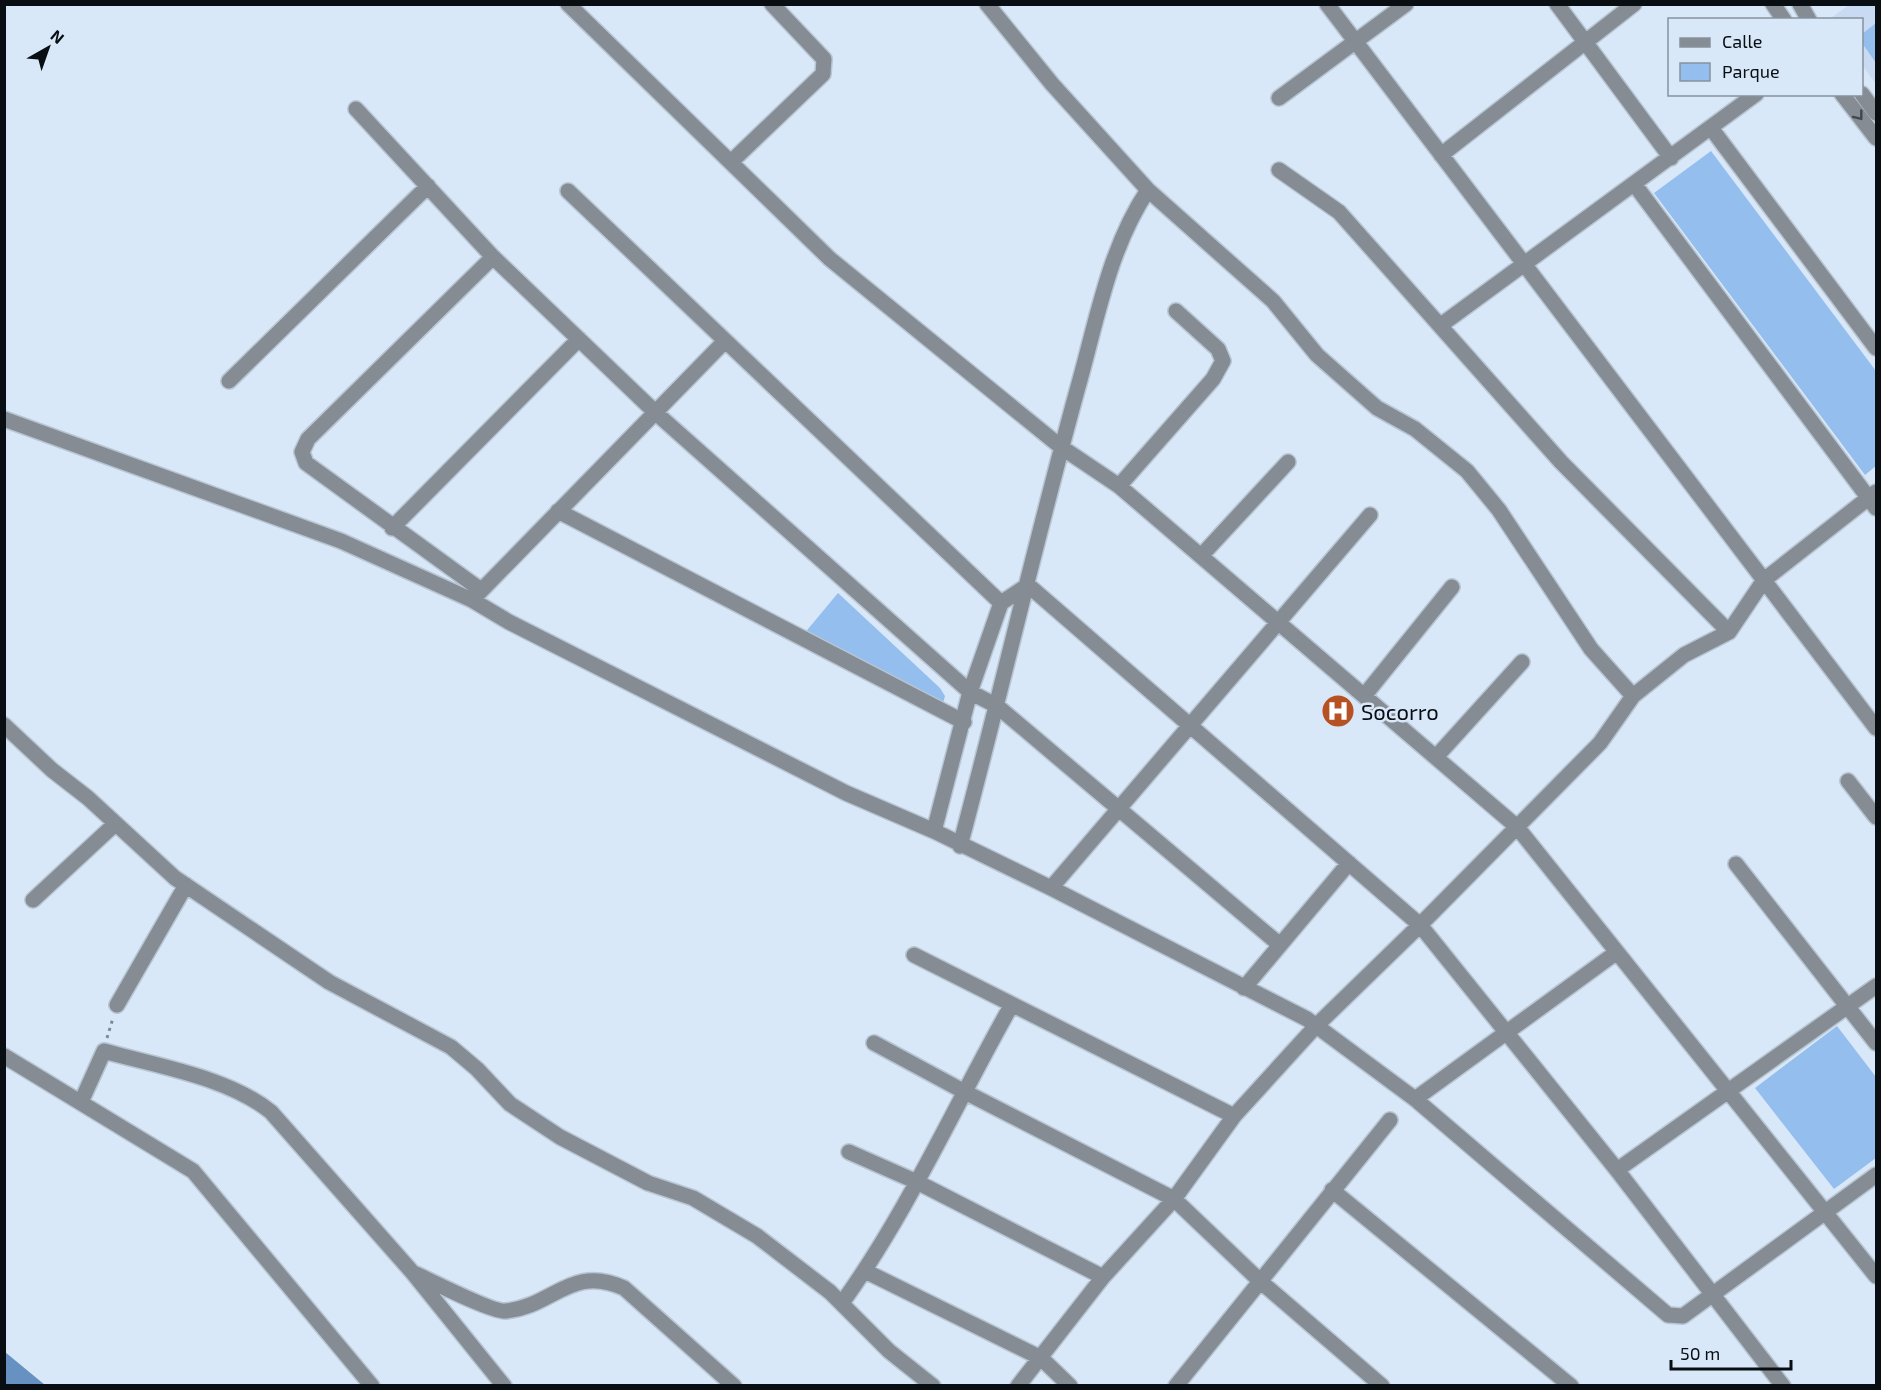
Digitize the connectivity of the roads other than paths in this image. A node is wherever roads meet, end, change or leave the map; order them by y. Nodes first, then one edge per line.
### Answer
1 (568, 4) edge
2 (771, 4) edge
3 (987, 4) edge
4 (1327, 4) edge
5 (1406, 4) edge
6 (1557, 4) edge
7 (1634, 4) edge
8 (1773, 4) edge
9 (1783, 18) edge
10 (1355, 42) junction
11 (1587, 43) junction
12 (1863, 95) edge
13 (1753, 96) edge
14 (1844, 96) edge
15 (1279, 98) dead end
16 (356, 109) dead end
17 (1876, 113) edge
18 (1711, 129) junction
19 (1876, 138) edge
20 (1441, 155) junction
21 (1671, 158) junction
22 (731, 162) junction
23 (1279, 170) dead end
24 (1635, 185) junction
25 (428, 186) junction
26 (1148, 190) junction
27 (568, 191) dead end
28 (494, 257) junction
29 (1525, 266) junction
30 (1176, 311) dead end
31 (1441, 325) junction
32 (579, 339) junction
33 (725, 341) junction
34 (1876, 348) edge
35 (229, 381) dead end
36 (656, 413) junction
37 (4, 419) edge
38 (1061, 447) junction
39 (1288, 462) dead end
40 (1119, 486) junction
41 (1874, 499) edge
42 (558, 511) junction
43 (1370, 515) dead end
44 (392, 528) junction
45 (1201, 556) junction
46 (1764, 580) junction
47 (1028, 585) junction
48 (1452, 587) dead end
49 (477, 595) junction
50 (1000, 603) junction
51 (1279, 623) junction
52 (1728, 632) junction
53 (1522, 662) dead end
54 (970, 692) junction
55 (1364, 696) junction
56 (1633, 696) junction
57 (997, 706) junction
58 (964, 722) junction
59 (1191, 724) junction
60 (4, 725) edge
61 (1876, 728) edge
62 (1436, 758) junction
63 (1848, 781) dead end
64 (1118, 808) junction
65 (1876, 817) edge
66 (115, 824) junction
67 (1517, 827) junction
68 (934, 831) junction
69 (960, 846) junction
70 (1349, 863) junction
71 (1736, 864) dead end
72 (186, 885) junction
73 (1051, 888) junction
74 (33, 900) dead end
75 (1420, 925) junction
76 (1280, 945) junction
77 (1617, 952) junction
78 (914, 955) dead end
79 (1876, 986) edge
80 (1244, 988) junction
81 (117, 1005) road end
82 (1011, 1006) junction
83 (1847, 1007) junction
84 (1316, 1026) junction
85 (1506, 1032) junction
86 (874, 1042) dead end
87 (1876, 1043) edge
88 (4, 1056) edge
89 (963, 1091) junction
90 (1728, 1091) junction
91 (1415, 1099) junction
92 (81, 1102) junction
93 (1234, 1116) junction
94 (1390, 1120) dead end
95 (849, 1152) dead end
96 (1617, 1170) junction
97 (1876, 1175) edge
98 (917, 1182) junction
99 (1332, 1190) junction
100 (1174, 1199) junction
101 (1825, 1212) junction
102 (865, 1270) junction
103 (413, 1273) junction
104 (1876, 1276) edge
105 (1103, 1277) junction
106 (1260, 1281) junction
107 (1713, 1293) junction
108 (842, 1303) junction
109 (1041, 1358) junction
110 (1186, 1382) edge
111 (372, 1386) edge
112 (504, 1386) edge
113 (734, 1386) edge
114 (933, 1386) edge
115 (1018, 1386) edge
116 (1070, 1386) edge
117 (1382, 1386) edge
118 (1571, 1386) edge
119 (1783, 1386) edge

1 - 22 street
2 - 22 street
3 - 26 street
4 - 10 street
5 - 10 street
6 - 11 street
7 - 11 street
8 - 9 street
10 - 15 street
10 - 20 street
11 - 20 street
11 - 21 street
12 - 17 street
13 - 18 street
14 -> 19 street
16 - 25 street
18 - 21 street
18 - 34 street
20 - 29 street
21 - 24 street
22 - 38 street
23 - 31 street
24 - 29 street
24 - 41 street
25 - 28 street
25 - 35 street
26 - 38 street
26 - 56 street
27 - 33 street
28 - 32 street
28 - 44 street
29 - 31 street
29 - 46 street
30 - 40 street
31 - 52 street
32 - 36 street
32 - 44 street
33 - 36 street
33 - 50 street
36 - 42 street
36 - 54 street
37 - 49 street
38 - 40 street
38 - 47 street
39 - 45 street
40 - 45 street
41 - 46 street
42 - 49 street
42 - 58 street
43 - 51 street
44 - 49 street
45 - 51 street
46 - 52 street
46 - 61 street
47 - 50 street
47 - 57 street
47 - 59 street
48 - 55 street
49 - 68 street
50 - 54 street
51 - 55 street
51 - 59 street
52 - 56 street
53 - 62 street
54 - 57 street
54 - 58 street
55 - 62 street
56 - 67 street
57 - 64 street
57 - 69 street
58 - 68 street
59 - 64 street
59 - 70 street
60 - 66 street
62 - 67 street
63 - 65 street
64 - 73 street
64 - 76 street
66 - 72 street
66 - 74 street
67 - 75 street
67 - 77 street
68 - 69 street
69 - 73 street
70 - 75 street
70 - 76 street
71 - 83 street
72 - 81 street
72 - 108 street
73 - 80 street
75 - 84 street
75 - 85 street
76 - 80 street
77 - 85 street
77 - 90 street
78 - 82 street
79 - 83 street
80 - 84 street
82 - 89 street
82 - 93 street
83 - 87 street
83 - 90 street
84 - 91 street
84 - 93 street
85 - 91 street
85 - 96 street
86 - 89 street
88 - 92 street
89 - 98 street
89 - 100 street
90 - 96 street
90 - 101 street
91 - 107 street
92 - 103 street
92 - 111 street
93 - 100 street
94 - 99 street
95 - 98 street
96 - 107 street
97 - 101 street
98 - 102 street
98 - 105 street
99 - 106 street
99 - 118 street
100 - 105 street
100 - 106 street
101 - 104 street
101 - 107 street
102 - 108 street
102 - 109 street
103 - 112 street
103 - 113 street
105 - 109 street
106 - 110 street
106 - 117 street
107 - 119 street
108 - 114 street
109 - 115 street
109 - 116 street

